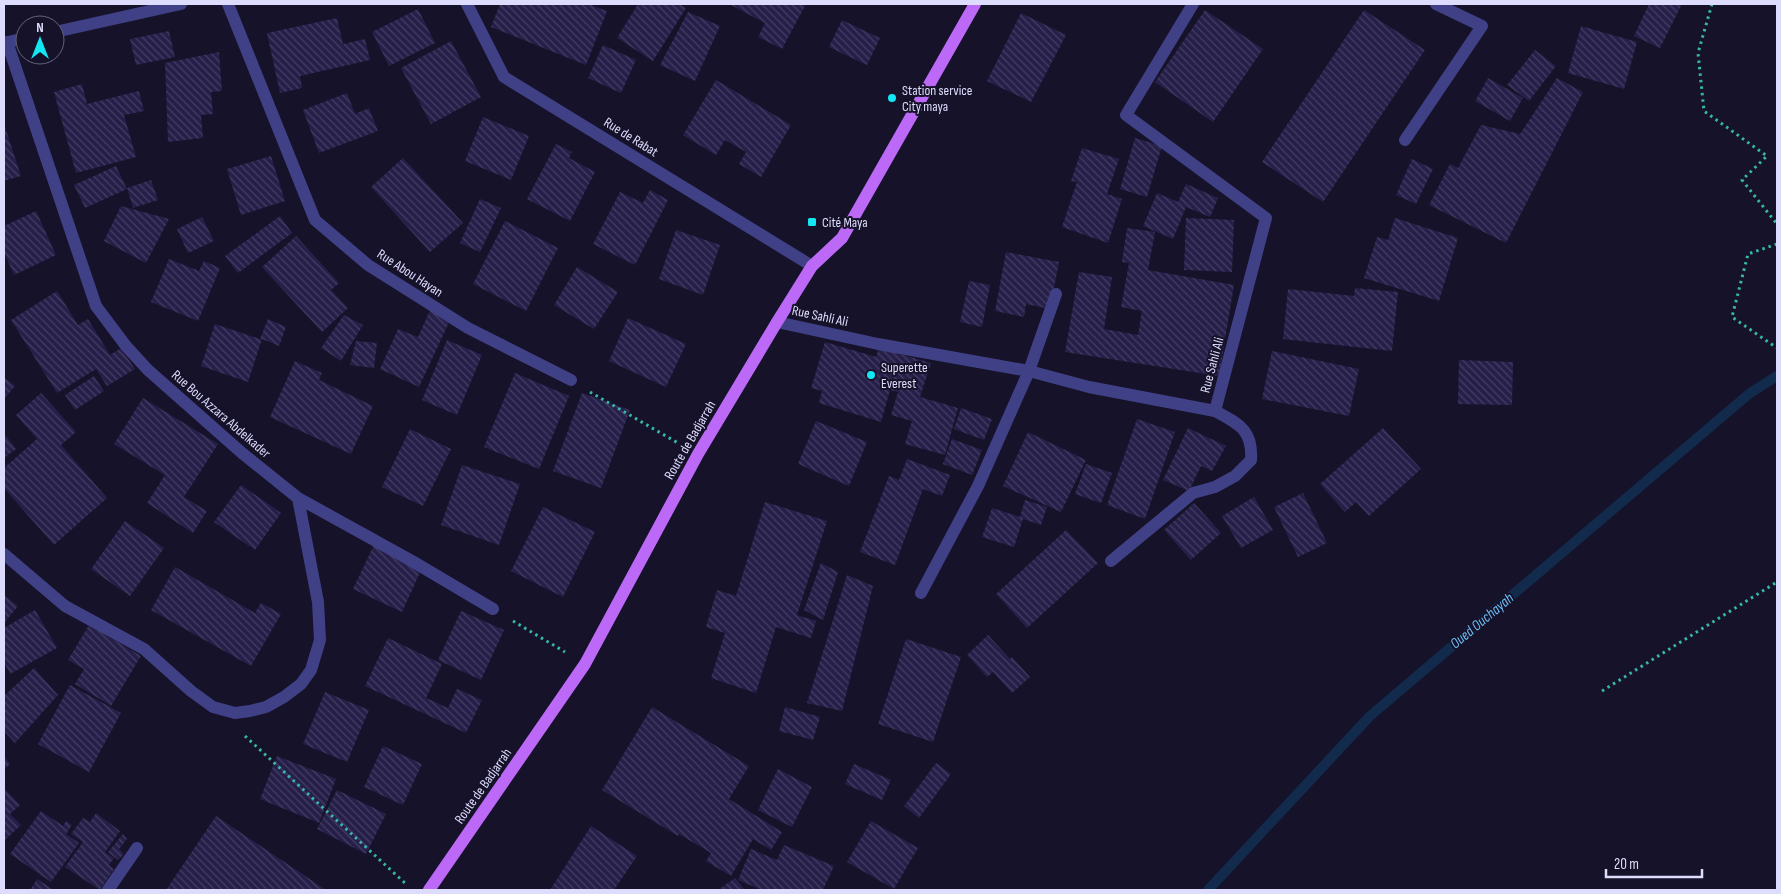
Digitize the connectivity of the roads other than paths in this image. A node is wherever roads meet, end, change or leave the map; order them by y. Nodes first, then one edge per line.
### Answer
1 (181, 4) edge
2 (228, 4) edge
3 (467, 4) edge
4 (975, 4) edge
5 (1194, 4) edge
6 (1436, 4) edge
7 (65, 30) edge
8 (5, 43) edge
9 (1405, 140) dead end
10 (812, 266) junction
11 (1056, 294) dead end
12 (778, 322) junction
13 (1029, 371) junction
14 (571, 380) road end
15 (1215, 411) junction
16 (298, 498) junction
17 (4, 554) edge
18 (1111, 561) dead end
19 (921, 593) dead end
20 (493, 609) road end
21 (137, 848) dead end
22 (108, 890) edge
23 (429, 890) edge

1 - 7 street
2 - 14 street, Rue Abou Hayan
3 - 10 street, Rue de Rabat
4 - 10 main road, Route de Badjarrah
5 - 15 street, Rue Sahli Ali
6 - 9 street
8 - 16 street, Rue Bou Azzara Abdelkader
10 - 12 main road, Route de Badjarrah
11 - 13 street
12 - 13 street, Rue Sahli Ali
12 - 23 main road, Route de Badjarrah
13 - 15 street, Rue Sahli Ali
13 - 19 street
15 - 18 street
16 - 17 street
16 - 20 street, Rue Bou Azzara Abdelkader
21 - 22 street

